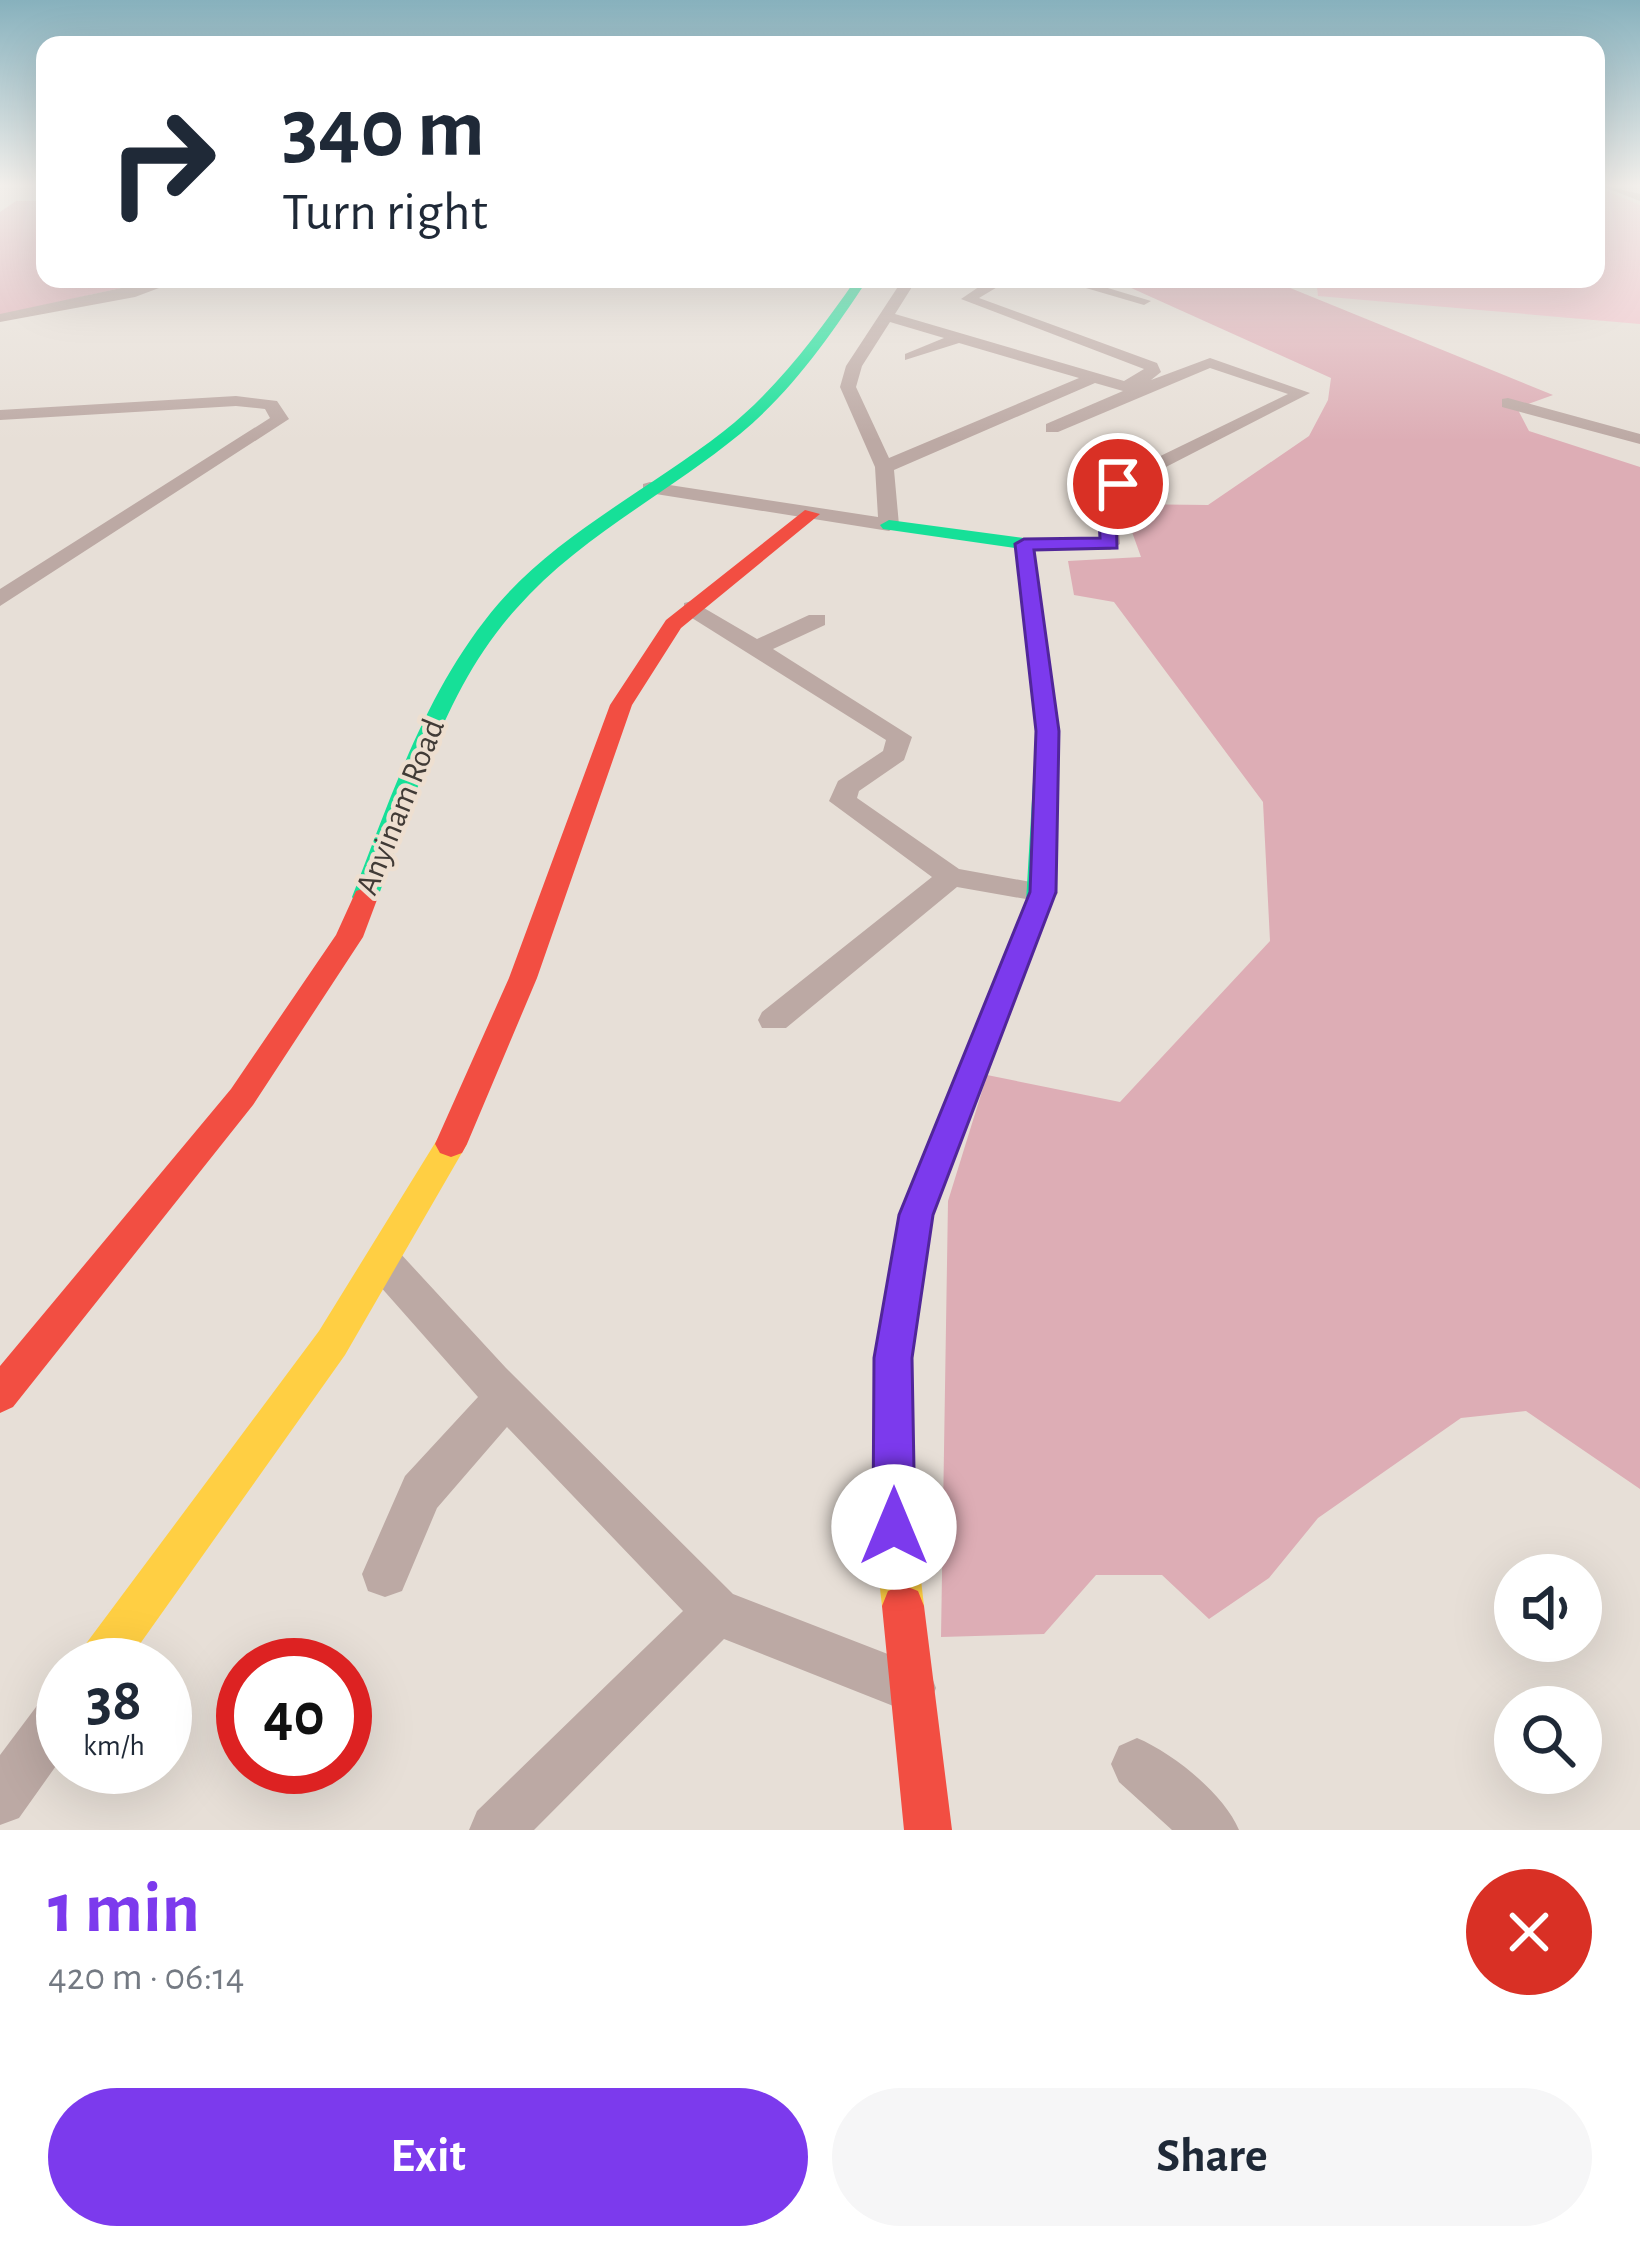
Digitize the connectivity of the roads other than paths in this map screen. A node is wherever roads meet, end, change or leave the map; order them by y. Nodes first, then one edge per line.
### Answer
1 (150, 288) edge
2 (856, 288) edge
3 (905, 288) edge
4 (985, 288) edge
5 (1096, 288) edge
6 (1144, 301) dead end
7 (888, 317) junction
8 (0, 318) edge
9 (960, 337) junction
10 (910, 357) dead end
11 (1094, 377) junction
12 (1132, 388) junction
13 (1508, 403) dead end
14 (0, 415) edge
15 (1052, 428) dead end
16 (1640, 439) edge
17 (884, 467) junction
18 (650, 488) junction
19 (812, 514) junction
20 (889, 524) junction
21 (1024, 544) junction
22 (0, 599) edge
23 (692, 608) junction
24 (817, 620) dead end
25 (758, 647) junction
26 (951, 877) junction
27 (1043, 892) junction
28 (774, 1020) dead end
29 (385, 1264) junction
30 (0, 1395) edge
31 (506, 1396) junction
32 (385, 1574) dead end
33 (717, 1612) junction
34 (118, 1638) edge
35 (912, 1688) junction
36 (36, 1750) edge
37 (1137, 1764) dead end
38 (0, 1799) edge
39 (496, 1830) edge
40 (928, 1830) edge
41 (1212, 1830) edge

1 - 8 street
2 - 18 street, Anyinam Road
3 - 7 street
4 - 12 street
5 - 6 street
7 - 9 street
7 - 17 street
9 - 10 street
9 - 11 street
11 - 12 street
11 - 17 street
12 - 15 street
12 - 21 street
13 - 16 street
14 - 22 street
17 - 20 street
18 - 19 street
18 - 30 street, Anyinam Road
19 - 20 street
19 - 23 street
20 - 21 street
21 - 27 street
23 - 25 street
23 - 29 street
24 - 25 street
25 - 26 street
26 - 27 street
26 - 28 street
27 - 35 street
29 - 31 street
29 - 34 street
31 - 32 street
31 - 33 street
33 - 35 street
33 - 39 street
35 - 40 street
36 - 38 street
37 - 41 street

